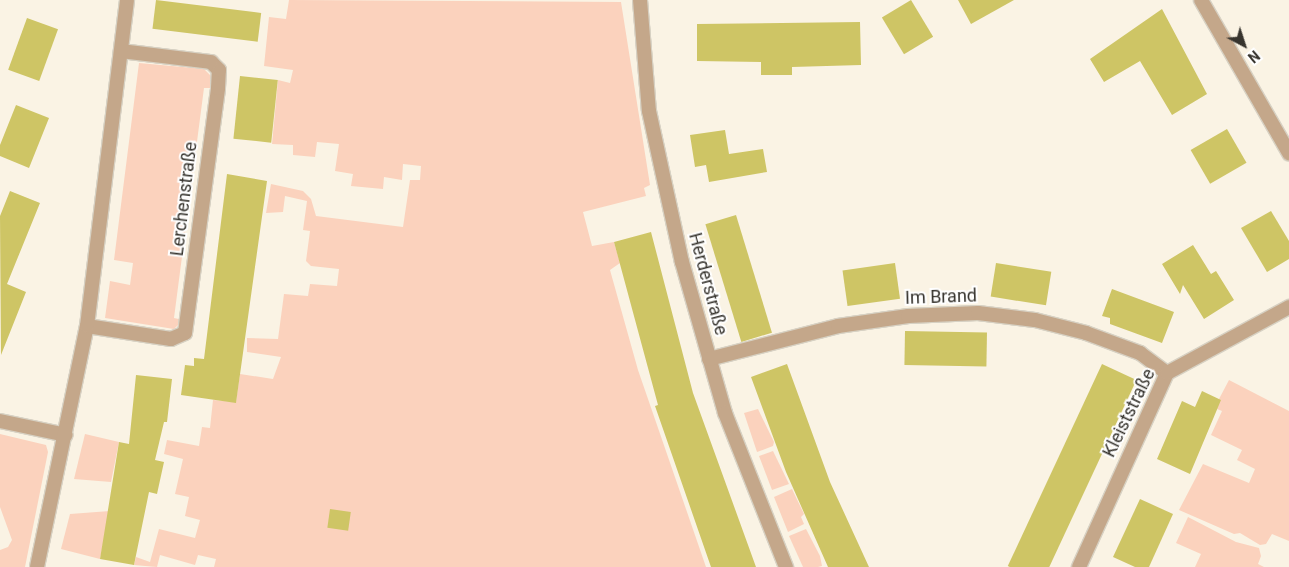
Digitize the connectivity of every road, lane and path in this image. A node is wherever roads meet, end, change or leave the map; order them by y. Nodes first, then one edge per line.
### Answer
1 (127, 0) edge
2 (640, 0) edge
3 (1202, 0) edge
4 (122, 51) junction
5 (1289, 153) edge
6 (1289, 307) edge
7 (87, 326) junction
8 (709, 359) junction
9 (1167, 373) junction
10 (0, 420) edge
11 (66, 435) junction
12 (37, 567) edge
13 (786, 567) edge
14 (1079, 567) edge

1 - 4 street
2 - 8 street, Herderstraße
3 - 5 street
4 - 7 street
4 - 7 street, Lerchenstraße
6 - 9 street, Kleiststraße
7 - 11 street
8 - 9 street, Im Brand
8 - 13 street, Herderstraße
9 - 14 street, Kleiststraße
10 - 11 street
11 - 12 street

